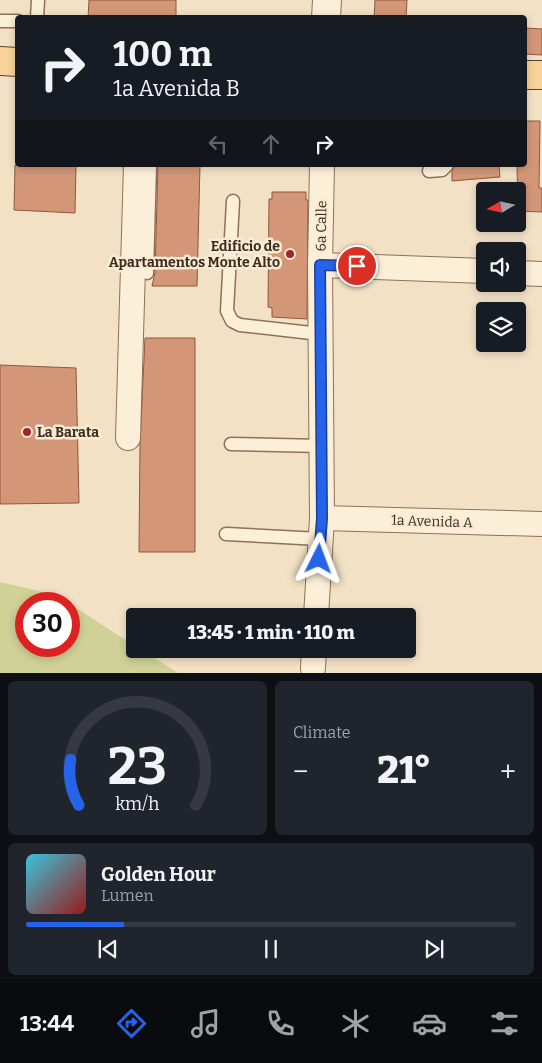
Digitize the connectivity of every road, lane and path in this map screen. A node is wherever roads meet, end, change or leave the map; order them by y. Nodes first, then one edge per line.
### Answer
1 (38, 0) edge
2 (327, 0) edge
3 (38, 15) edge
4 (326, 15) edge
5 (0, 21) edge
6 (15, 22) edge
7 (0, 61) edge
8 (15, 62) edge
9 (527, 75) edge
10 (542, 75) edge
11 (136, 167) edge
12 (150, 167) edge
13 (322, 167) edge
14 (445, 167) edge
15 (429, 171) dead end
16 (233, 201) dead end
17 (320, 265) junction
18 (476, 271) edge
19 (147, 273) dead end
20 (526, 273) edge
21 (542, 274) edge
22 (320, 334) junction
23 (128, 438) dead end
24 (230, 444) dead end
25 (321, 446) junction
26 (542, 524) edge
27 (321, 529) junction
28 (226, 534) dead end
29 (316, 608) edge

1 - 3 lane
2 - 4 street
5 - 6 lane
7 - 8 main road
9 - 10 main road
11 - 23 street
12 - 19 lane
13 - 17 street, 6a Calle
14 - 15 lane
16 - 22 lane
17 - 18 street
17 - 22 street, 6a Calle
20 - 21 street
22 - 25 street, 6a Calle
24 - 25 lane
25 - 27 street, 6a Calle
26 - 27 street, 1a Avenida A
27 - 28 lane
27 - 29 street, 6a Calle

